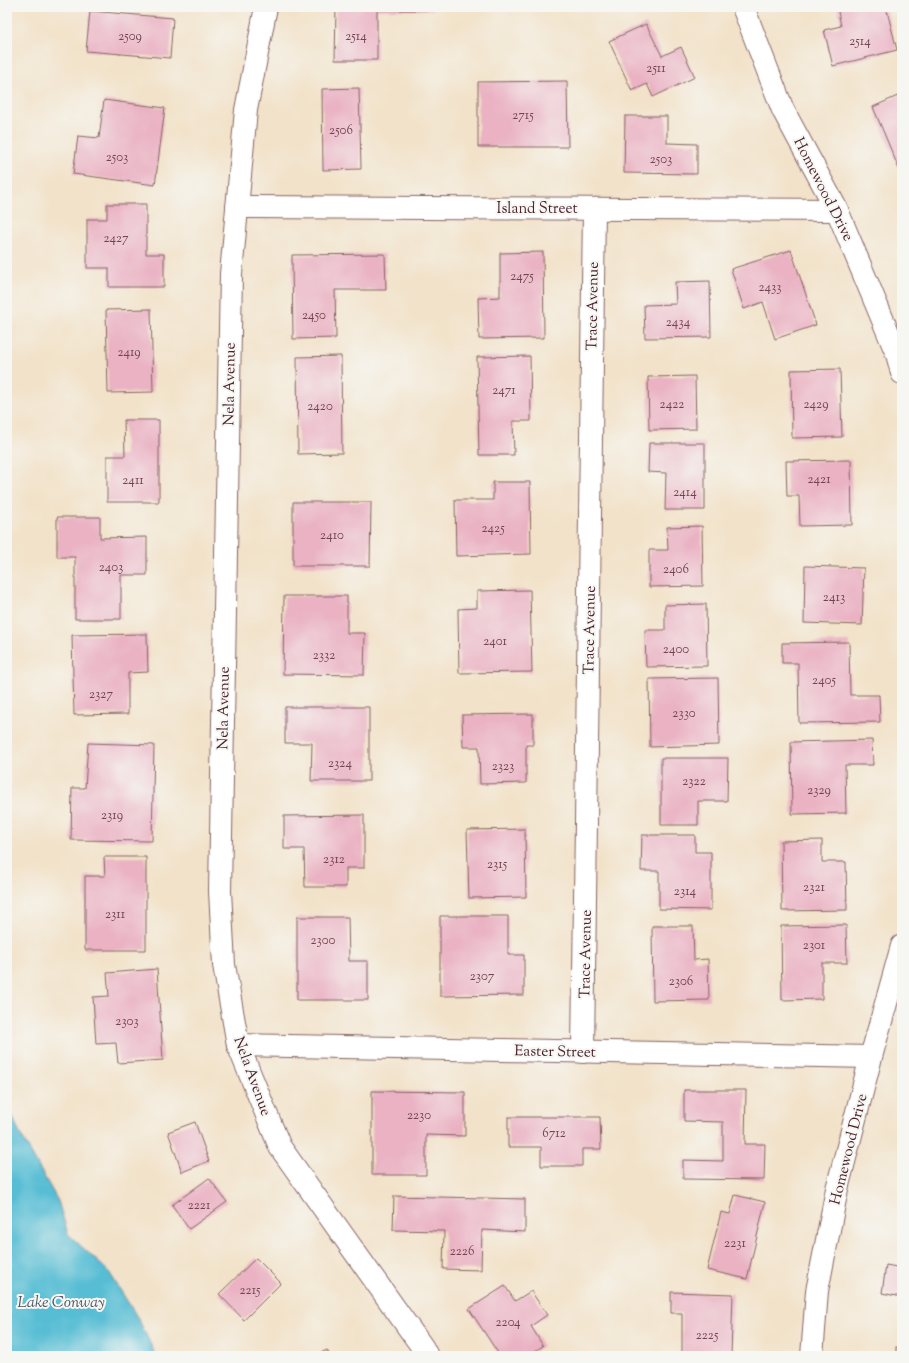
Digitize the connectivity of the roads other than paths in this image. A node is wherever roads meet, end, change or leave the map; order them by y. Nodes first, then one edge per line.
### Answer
1 (266, 7) edge
2 (743, 7) edge
3 (237, 207) junction
4 (594, 209) junction
5 (837, 210) junction
6 (902, 373) edge
7 (902, 946) edge
8 (238, 1045) junction
9 (583, 1052) junction
10 (871, 1057) junction
11 (427, 1356) edge
12 (812, 1356) edge

1 - 3 street, Nela Avenue
2 - 5 street, Homewood Drive
3 - 4 street, Island Street
3 - 8 street, Nela Avenue
4 - 5 street, Island Street
4 - 9 street, Trace Avenue
5 - 6 street, Homewood Drive
7 - 10 street, Homewood Drive
8 - 9 street, Easter Street
8 - 11 street, Nela Avenue
9 - 10 street, Easter Street
10 - 12 street, Homewood Drive

